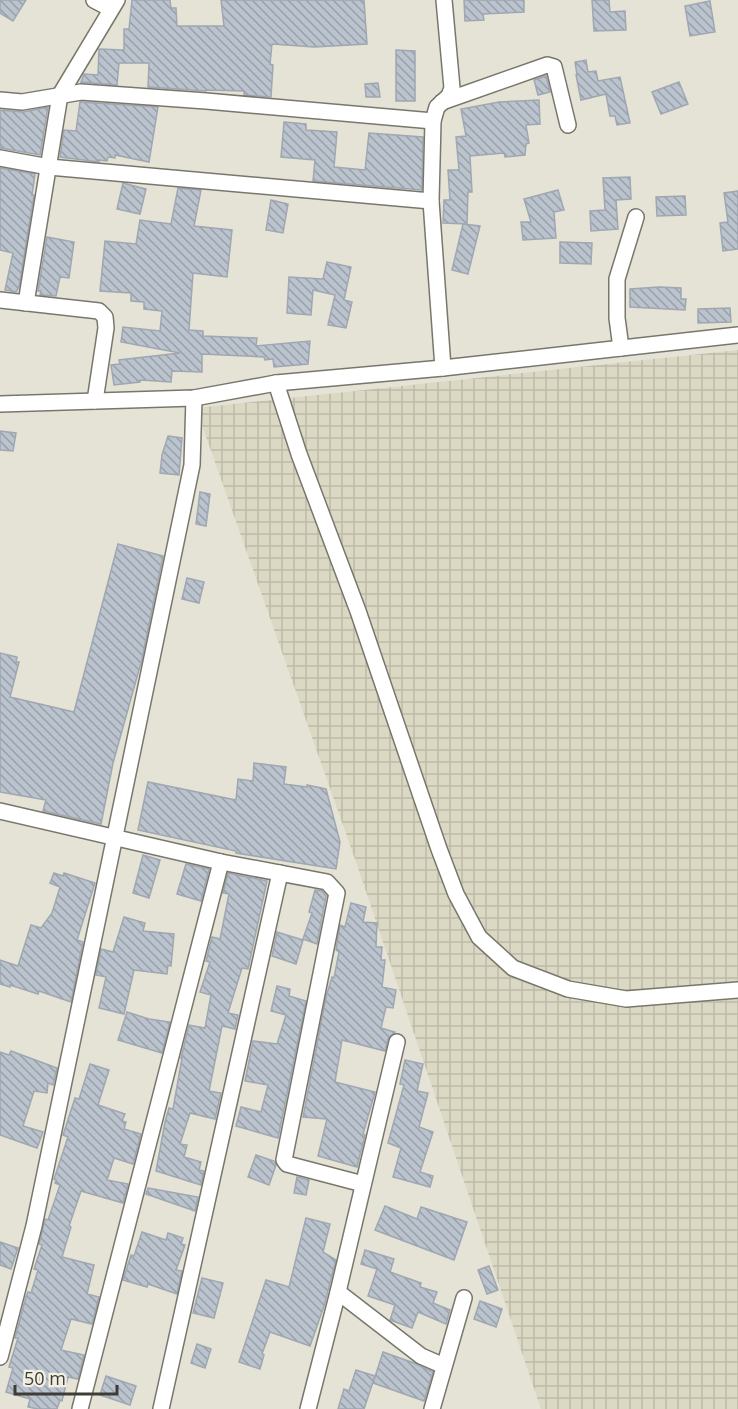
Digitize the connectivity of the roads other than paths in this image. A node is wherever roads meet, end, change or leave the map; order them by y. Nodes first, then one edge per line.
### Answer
1 (94, 0) edge
2 (444, 0) edge
3 (114, 4) edge
4 (60, 95) junction
5 (0, 100) edge
6 (442, 102) junction
7 (433, 121) junction
8 (567, 125) dead end
9 (0, 158) edge
10 (48, 167) junction
11 (431, 201) junction
12 (636, 217) dead end
13 (0, 300) edge
14 (26, 303) junction
15 (738, 335) edge
16 (621, 348) junction
17 (443, 368) junction
18 (276, 383) junction
19 (194, 398) junction
20 (95, 401) junction
21 (0, 404) edge
22 (0, 811) edge
23 (114, 837) junction
24 (221, 862) junction
25 (280, 873) junction
26 (738, 990) edge
27 (397, 1042) dead end
28 (363, 1184) junction
29 (338, 1292) junction
30 (464, 1298) dead end
31 (0, 1357) edge
32 (444, 1366) junction
33 (166, 1407) edge
34 (80, 1409) edge
35 (308, 1409) edge
36 (432, 1409) edge

1 - 3 street
2 - 6 street
3 - 4 street
4 - 5 street
4 - 7 street
4 - 10 street
6 - 7 street
6 - 8 street
7 - 11 street
9 - 10 street
10 - 11 street
10 - 14 street
11 - 17 street
12 - 16 street
13 - 14 street
14 - 20 street
15 - 16 street
16 - 17 street
17 - 18 street
18 - 19 street
18 - 26 street
19 - 20 street
19 - 23 street
20 - 21 street
22 - 23 street
23 - 24 street
23 - 31 street
24 - 25 street
24 - 34 street
25 - 28 street
25 - 33 street
27 - 28 street
28 - 29 street
29 - 32 street
29 - 35 street
30 - 32 street
32 - 36 street

